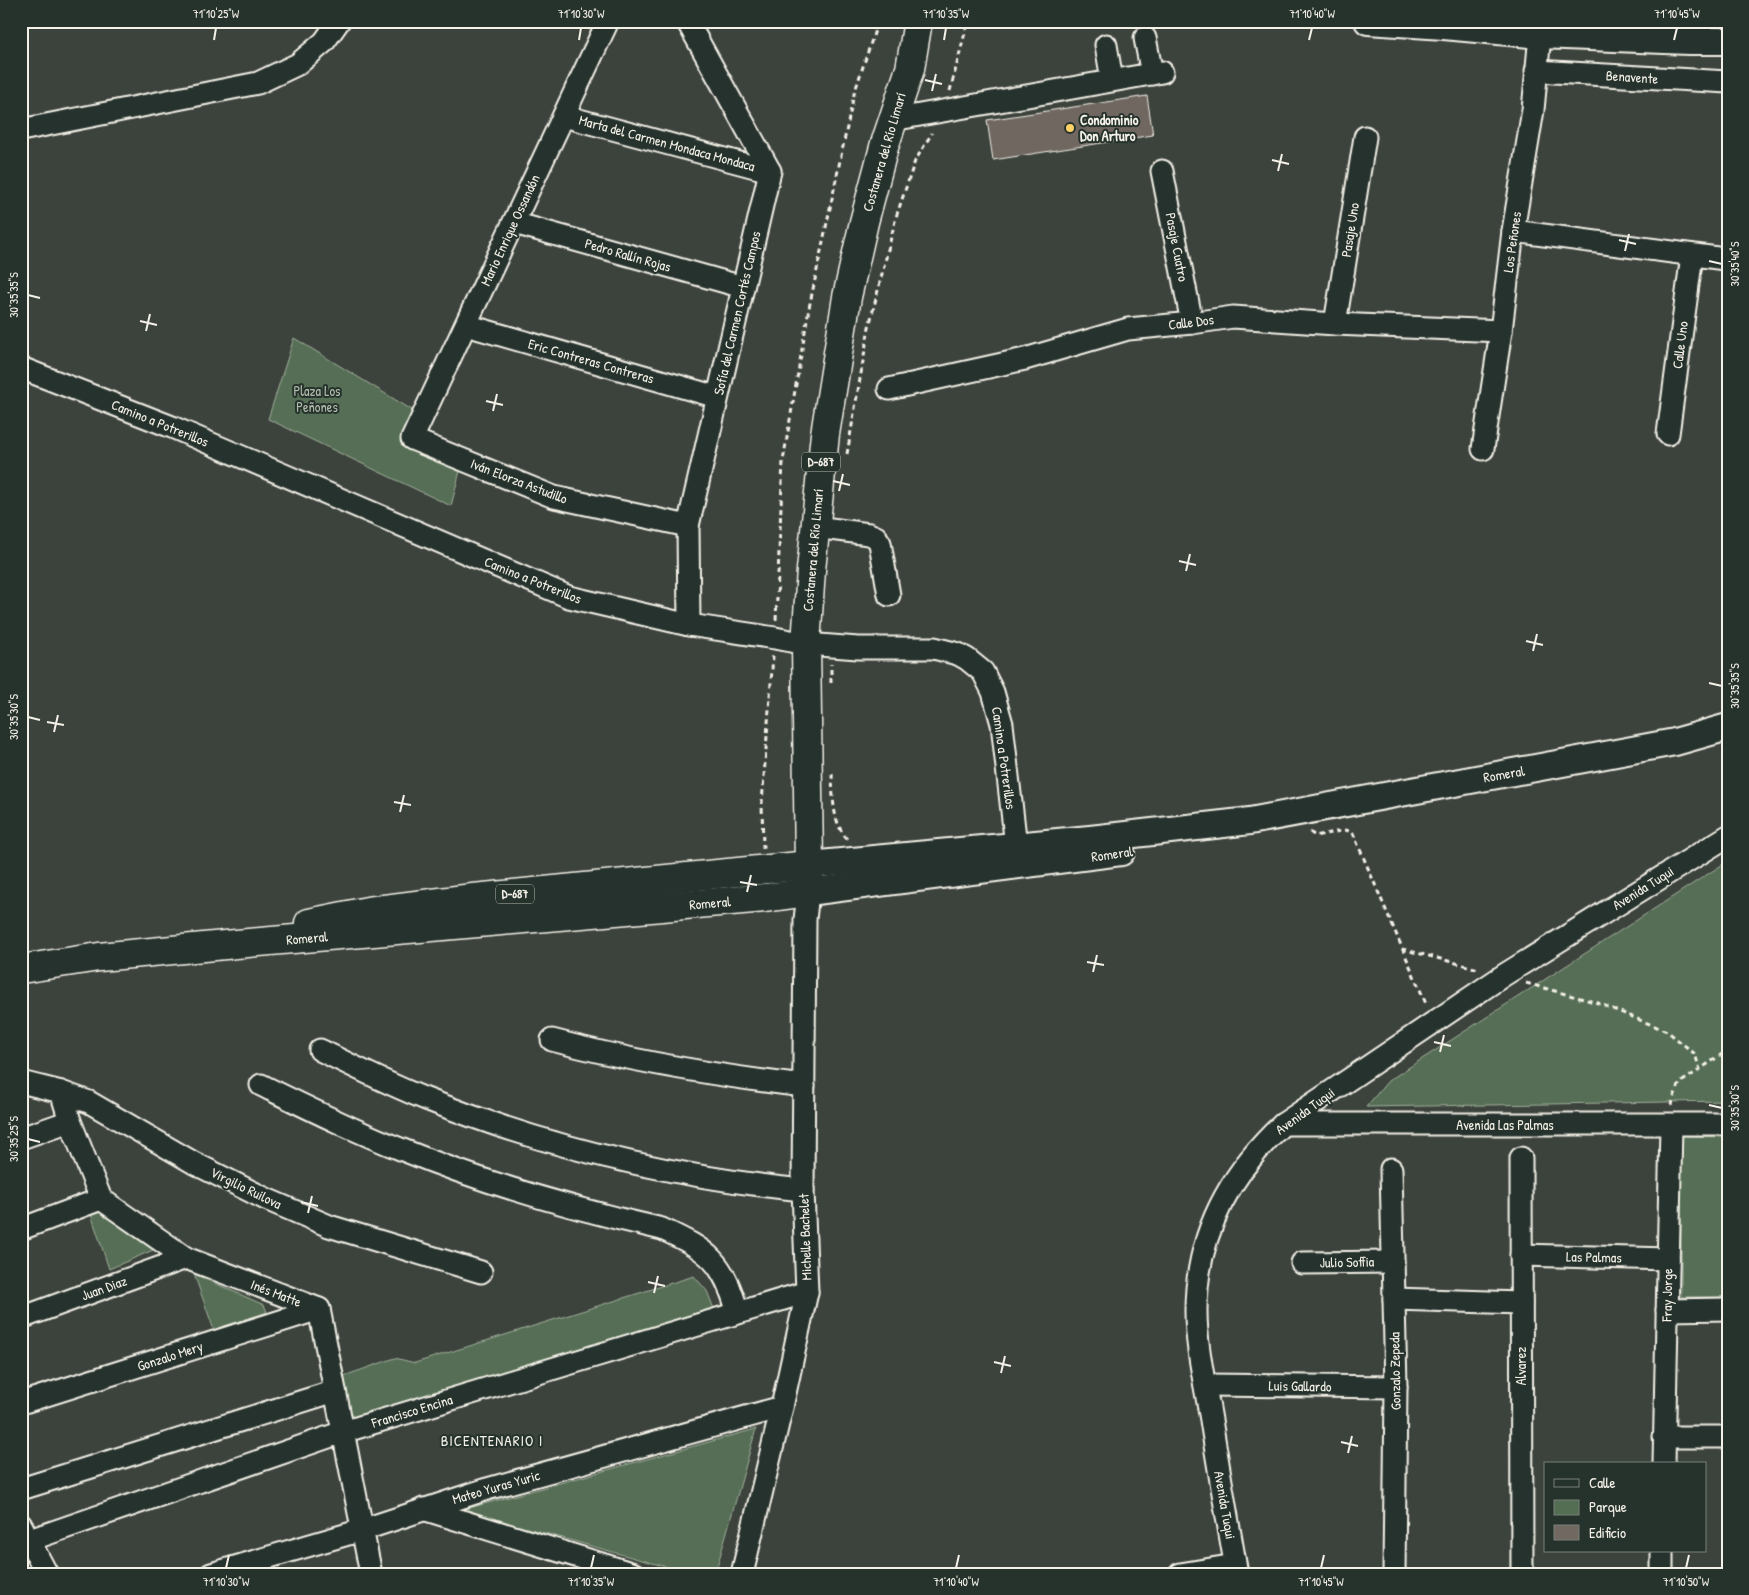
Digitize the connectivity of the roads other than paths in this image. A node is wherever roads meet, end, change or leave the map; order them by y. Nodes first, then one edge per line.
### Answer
1 (339, 21) edge
2 (608, 21) edge
3 (688, 21) edge
4 (918, 21) edge
5 (934, 21) edge
6 (1368, 21) edge
7 (1436, 24) edge
8 (1540, 35) junction
9 (1145, 38) dead end
10 (1728, 41) edge
11 (1106, 45) dead end
12 (910, 69) junction
13 (1536, 71) junction
14 (1112, 80) junction
15 (1728, 82) edge
16 (564, 116) junction
17 (892, 120) junction
18 (21, 130) edge
19 (1365, 137) dead end
20 (770, 171) junction
21 (1162, 172) dead end
22 (514, 223) junction
23 (1513, 231) junction
24 (1692, 255) junction
25 (1725, 259) dead end
26 (743, 286) junction
27 (1192, 323) junction
28 (1335, 324) junction
29 (466, 325) junction
30 (1500, 331) junction
31 (21, 368) edge
32 (889, 389) dead end
33 (718, 397) junction
34 (1668, 434) dead end
35 (412, 439) joint
36 (1483, 449) dead end
37 (688, 526) junction
38 (815, 527) junction
39 (889, 595) dead end
40 (689, 625) junction
41 (819, 646) junction
42 (1728, 727) edge
43 (1250, 821) junction
44 (1728, 836) edge
45 (1016, 846) junction
46 (809, 865) junction
47 (808, 892) junction
48 (225, 945) junction
49 (21, 969) edge
50 (552, 1040) dead end
51 (320, 1050) dead end
52 (21, 1082) edge
53 (261, 1085) dead end
54 (804, 1086) junction
55 (61, 1092) junction
56 (70, 1121) junction
57 (1283, 1124) junction
58 (1728, 1124) edge
59 (1671, 1125) junction
60 (21, 1138) edge
61 (1521, 1158) dead end
62 (1391, 1169) dead end
63 (803, 1190) junction
64 (101, 1199) junction
65 (21, 1229) edge
66 (1521, 1255) junction
67 (186, 1258) junction
68 (1668, 1259) junction
69 (1393, 1262) junction
70 (1302, 1263) dead end
71 (482, 1272) dead end
72 (807, 1292) junction
73 (1394, 1299) junction
74 (1521, 1303) junction
75 (319, 1309) junction
76 (1728, 1309) edge
77 (1667, 1310) junction
78 (738, 1313) junction
79 (21, 1318) edge
80 (1205, 1385) junction
81 (1396, 1387) junction
82 (335, 1390) junction
83 (21, 1403) edge
84 (782, 1407) junction
85 (343, 1432) junction
86 (1664, 1437) junction
87 (1728, 1437) edge
88 (1664, 1462) edge
89 (21, 1489) edge
90 (423, 1509) junction
91 (362, 1530) junction
92 (24, 1536) edge
93 (1662, 1552) edge
94 (1236, 1570) edge
95 (47, 1574) edge
96 (212, 1574) edge
97 (371, 1574) edge
98 (634, 1574) edge
99 (742, 1574) edge
100 (1180, 1574) edge
101 (1394, 1574) edge
102 (1522, 1574) edge
103 (1662, 1574) edge

1 - 18 street
2 - 16 street, Mario Enrique Ossandón
3 - 20 street
4 - 12 highway, Costanera del Río Limarí / D-687
5 - 12 highway, Costanera del Río Limarí / D-687
6 - 7 main road
7 - 8 main road
8 - 10 main road
8 - 13 street, Los Peñones
9 - 14 street
11 - 14 street
12 - 17 highway, Costanera del Río Limarí / D-687
13 - 15 street, Benavente
13 - 23 street, Los Peñones
14 - 17 street
16 - 20 street, Marta del Carmen Mondaca Mondaca
16 - 22 street, Mario Enrique Ossandón
17 - 38 highway, Costanera del Río Limarí / D-687
19 - 28 street, Pasaje Uno
20 - 26 street, Sofía del Carmen Cortés Campos
21 - 27 street, Pasaje Cuatro
22 - 26 street, Pedro Rallín Rojas
22 - 29 street, Mario Enrique Ossandón
23 - 24 street
23 - 30 street, Los Peñones
24 - 25 street
24 - 34 street, Calle Uno
26 - 33 street, Sofía del Carmen Cortés Campos
27 - 28 street, Calle Dos
27 - 32 street, Calle Dos
28 - 30 street, Calle Dos
29 - 33 street, Eric Contreras Contreras
29 - 35 street, Mario Enrique Ossandón
30 - 36 street, Los Peñones
31 - 40 street, Camino a Potrerillos
33 - 37 street, Sofía del Carmen Cortés Campos
35 - 37 street, Iván Elorza Astudillo
37 - 40 street, Sofía del Carmen Cortés Campos
38 - 39 street
38 - 41 highway, Costanera del Río Limarí / D-687
40 - 41 street, Camino a Potrerillos
41 - 45 street, Camino a Potrerillos
41 - 46 highway, Costanera del Río Limarí / D-687
42 - 43 main road, Romeral
43 - 45 main road, Romeral
43 - 47 main road, Romeral
44 - 57 street, Avenida Tuqui
45 - 46 main road, Romeral
46 - 47 highway, Costanera del Río Limarí / D-687
46 - 48 highway, Romeral / D-687
47 - 48 highway, Romeral / D-687
47 - 54 street, Michelle Bachelet
48 - 49 highway, Romeral / D-687
50 - 54 street
51 - 63 street
52 - 55 street, Virgilio Ruilova
53 - 78 street
54 - 63 street, Michelle Bachelet
55 - 56 street
55 - 71 street, Virgilio Ruilova
56 - 60 street
56 - 64 street
57 - 59 street, Avenida Las Palmas
57 - 80 street, Avenida Tuqui
58 - 59 street, Avenida Las Palmas
59 - 68 street, Fray Jorge
61 - 66 street, Alvarez
62 - 69 street, Gonzalo Zepeda
63 - 72 street, Michelle Bachelet
64 - 65 street
64 - 67 street, Inés Matte
66 - 68 street, Las Palmas
66 - 74 street, Alvarez
67 - 75 street, Inés Matte
67 - 79 street, Juan Diaz
68 - 77 street, Fray Jorge
69 - 70 street, Julio Soffia
69 - 73 street, Gonzalo Zepeda
72 - 78 street, Francisco Encina
72 - 84 street, Michelle Bachelet
73 - 74 street
73 - 81 street, Gonzalo Zepeda
74 - 102 street, Alvarez
75 - 82 street, Inés Matte
75 - 83 street, Gonzalo Mery
76 - 77 street
77 - 86 street, Fray Jorge
78 - 85 street, Francisco Encina
80 - 81 street, Luis Gallardo
80 - 94 street, Avenida Tuqui
81 - 101 street, Gonzalo Zepeda
82 - 85 street, Inés Matte
82 - 89 street
84 - 90 street, Mateo Yuras Yuric
84 - 99 street, Michelle Bachelet
85 - 91 street, Inés Matte
85 - 92 street, Francisco Encina
86 - 87 street
86 - 88 street, Fray Jorge
90 - 91 street, Mateo Yuras Yuric
90 - 98 street
91 - 96 street, Mateo Yuras Yuric
91 - 97 street, Inés Matte
92 - 95 street
93 - 103 street
94 - 100 street

